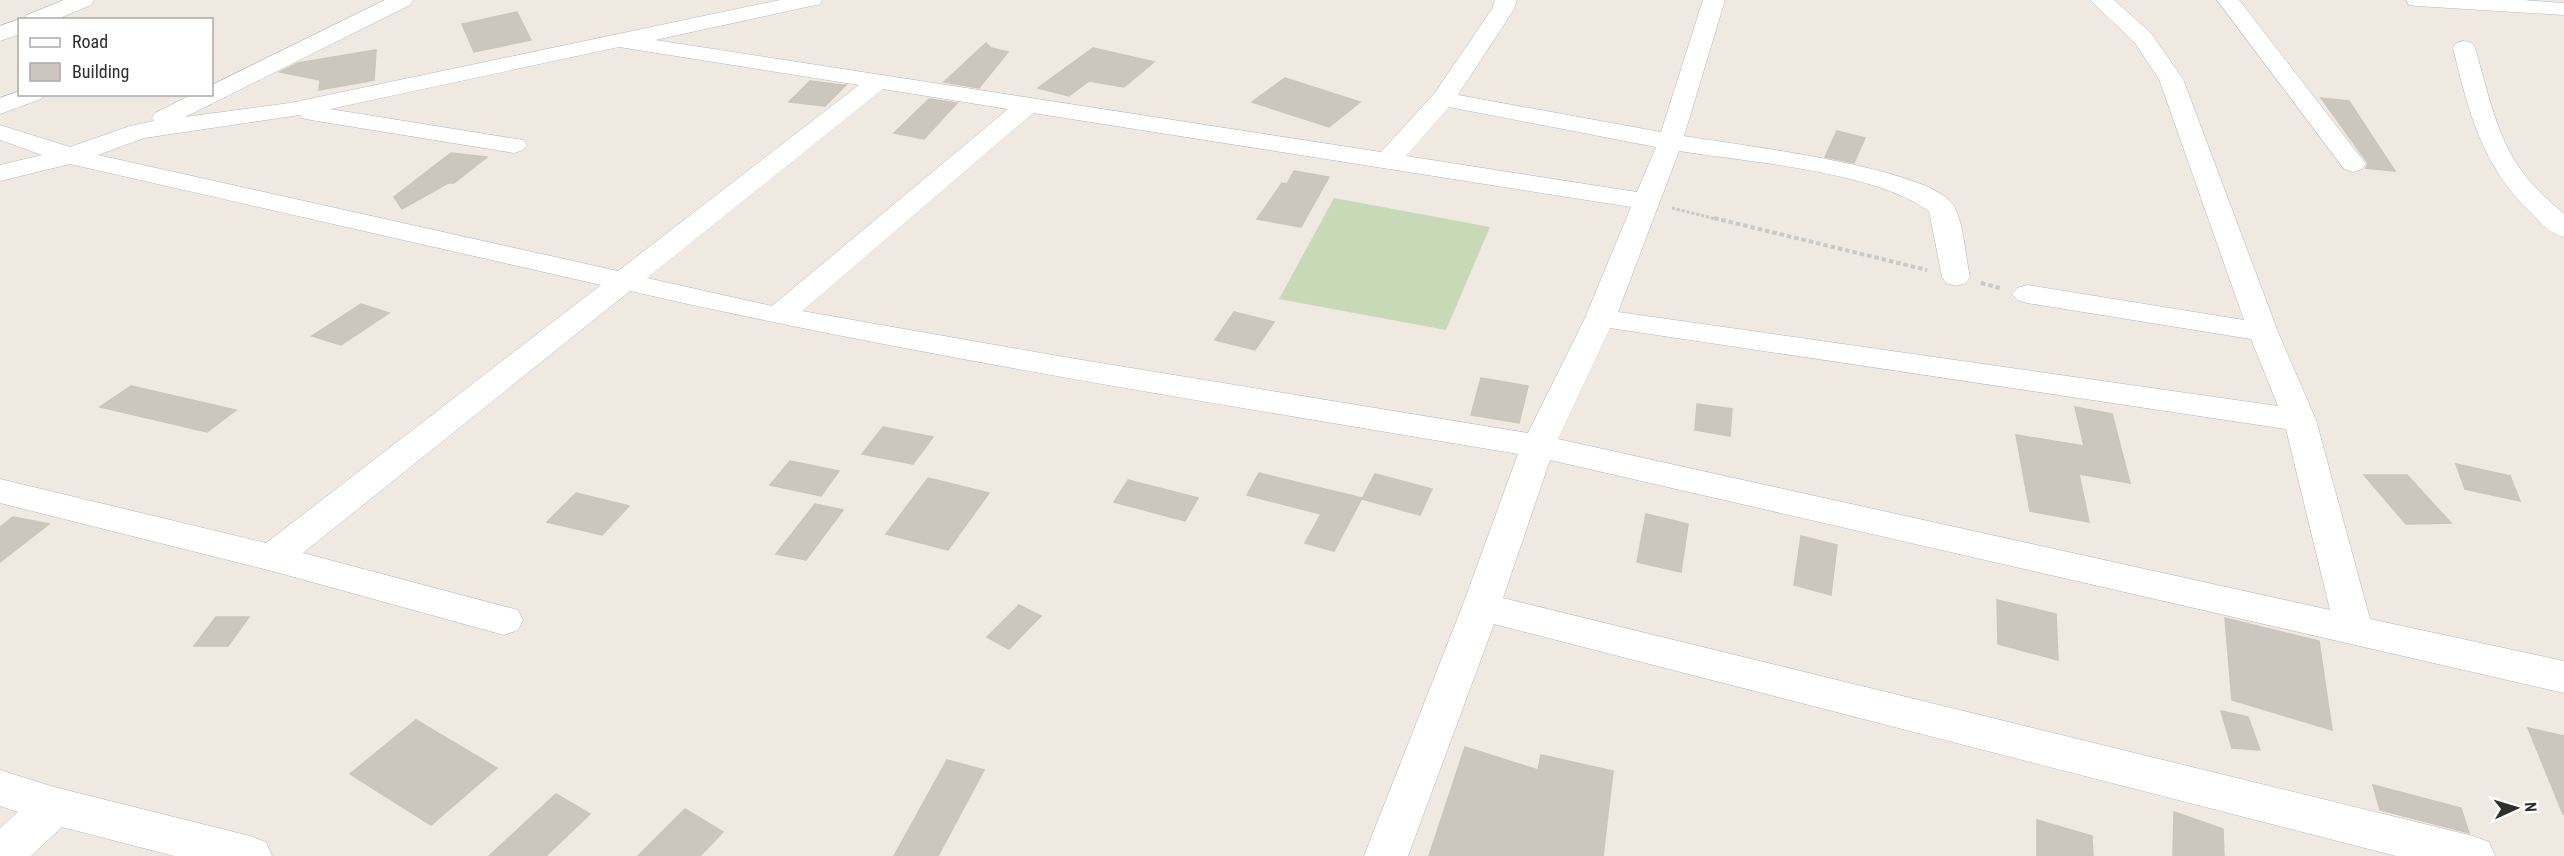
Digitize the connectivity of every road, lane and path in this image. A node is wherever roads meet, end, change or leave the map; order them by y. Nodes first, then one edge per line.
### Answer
1 (83, 0) edge
2 (402, 0) edge
3 (811, 0) edge
4 (1506, 0) edge
5 (1714, 0) edge
6 (2101, 0) edge
7 (2228, 0) edge
8 (2426, 0) edge
9 (2514, 6) junction
10 (2564, 9) edge
11 (40, 18) edge
12 (2564, 24) edge
13 (18, 27) edge
14 (0, 34) edge
15 (620, 41) junction
16 (2464, 48) dead end
17 (879, 81) junction
18 (213, 93) edge
19 (28, 96) edge
20 (208, 96) edge
21 (1443, 99) junction
22 (1029, 104) junction
23 (0, 107) edge
24 (290, 110) junction
25 (139, 130) junction
26 (0, 132) edge
27 (1670, 142) junction
28 (514, 145) dead end
29 (70, 156) junction
30 (1387, 161) junction
31 (2353, 164) dead end
32 (0, 173) edge
33 (1645, 201) junction
34 (2564, 229) edge
35 (1956, 277) junction
36 (624, 282) junction
37 (2027, 294) joint
38 (778, 316) junction
39 (1600, 318) junction
40 (2263, 332) junction
41 (2300, 420) junction
42 (1538, 446) junction
43 (0, 491) edge
44 (272, 558) junction
45 (1481, 607) junction
46 (504, 620) dead end
47 (2354, 629) junction
48 (2564, 677) edge
49 (0, 788) edge
50 (54, 806) junction
51 (1392, 855) edge
52 (1, 856) edge
53 (250, 856) edge
54 (2473, 856) edge

1 - 11 street
2 - 18 street
3 - 15 street
4 - 21 street
5 - 27 street
6 - 40 street
7 - 31 street
8 - 9 street
9 - 10 street
9 - 12 street
13 - 14 street
15 - 17 street
15 - 24 street
16 - 34 street
17 - 22 street
17 - 36 street
19 - 23 street
20 - 25 street
21 - 27 street
21 - 30 street
22 - 30 street
22 - 38 street
24 - 25 street
24 - 28 street
25 - 29 street
26 - 29 street
27 - 33 street
27 - 35 street
29 - 32 street
29 - 36 street
30 - 33 street
33 - 35 path
33 - 39 street
35 - 37 path
36 - 38 street
36 - 44 street
37 - 40 street
38 - 42 street
39 - 41 street
39 - 42 street
40 - 41 street
41 - 47 street
42 - 45 street
42 - 47 street
43 - 44 street
44 - 46 street
45 - 51 street
45 - 54 street
47 - 48 street
49 - 50 street
50 - 52 street
50 - 53 street

